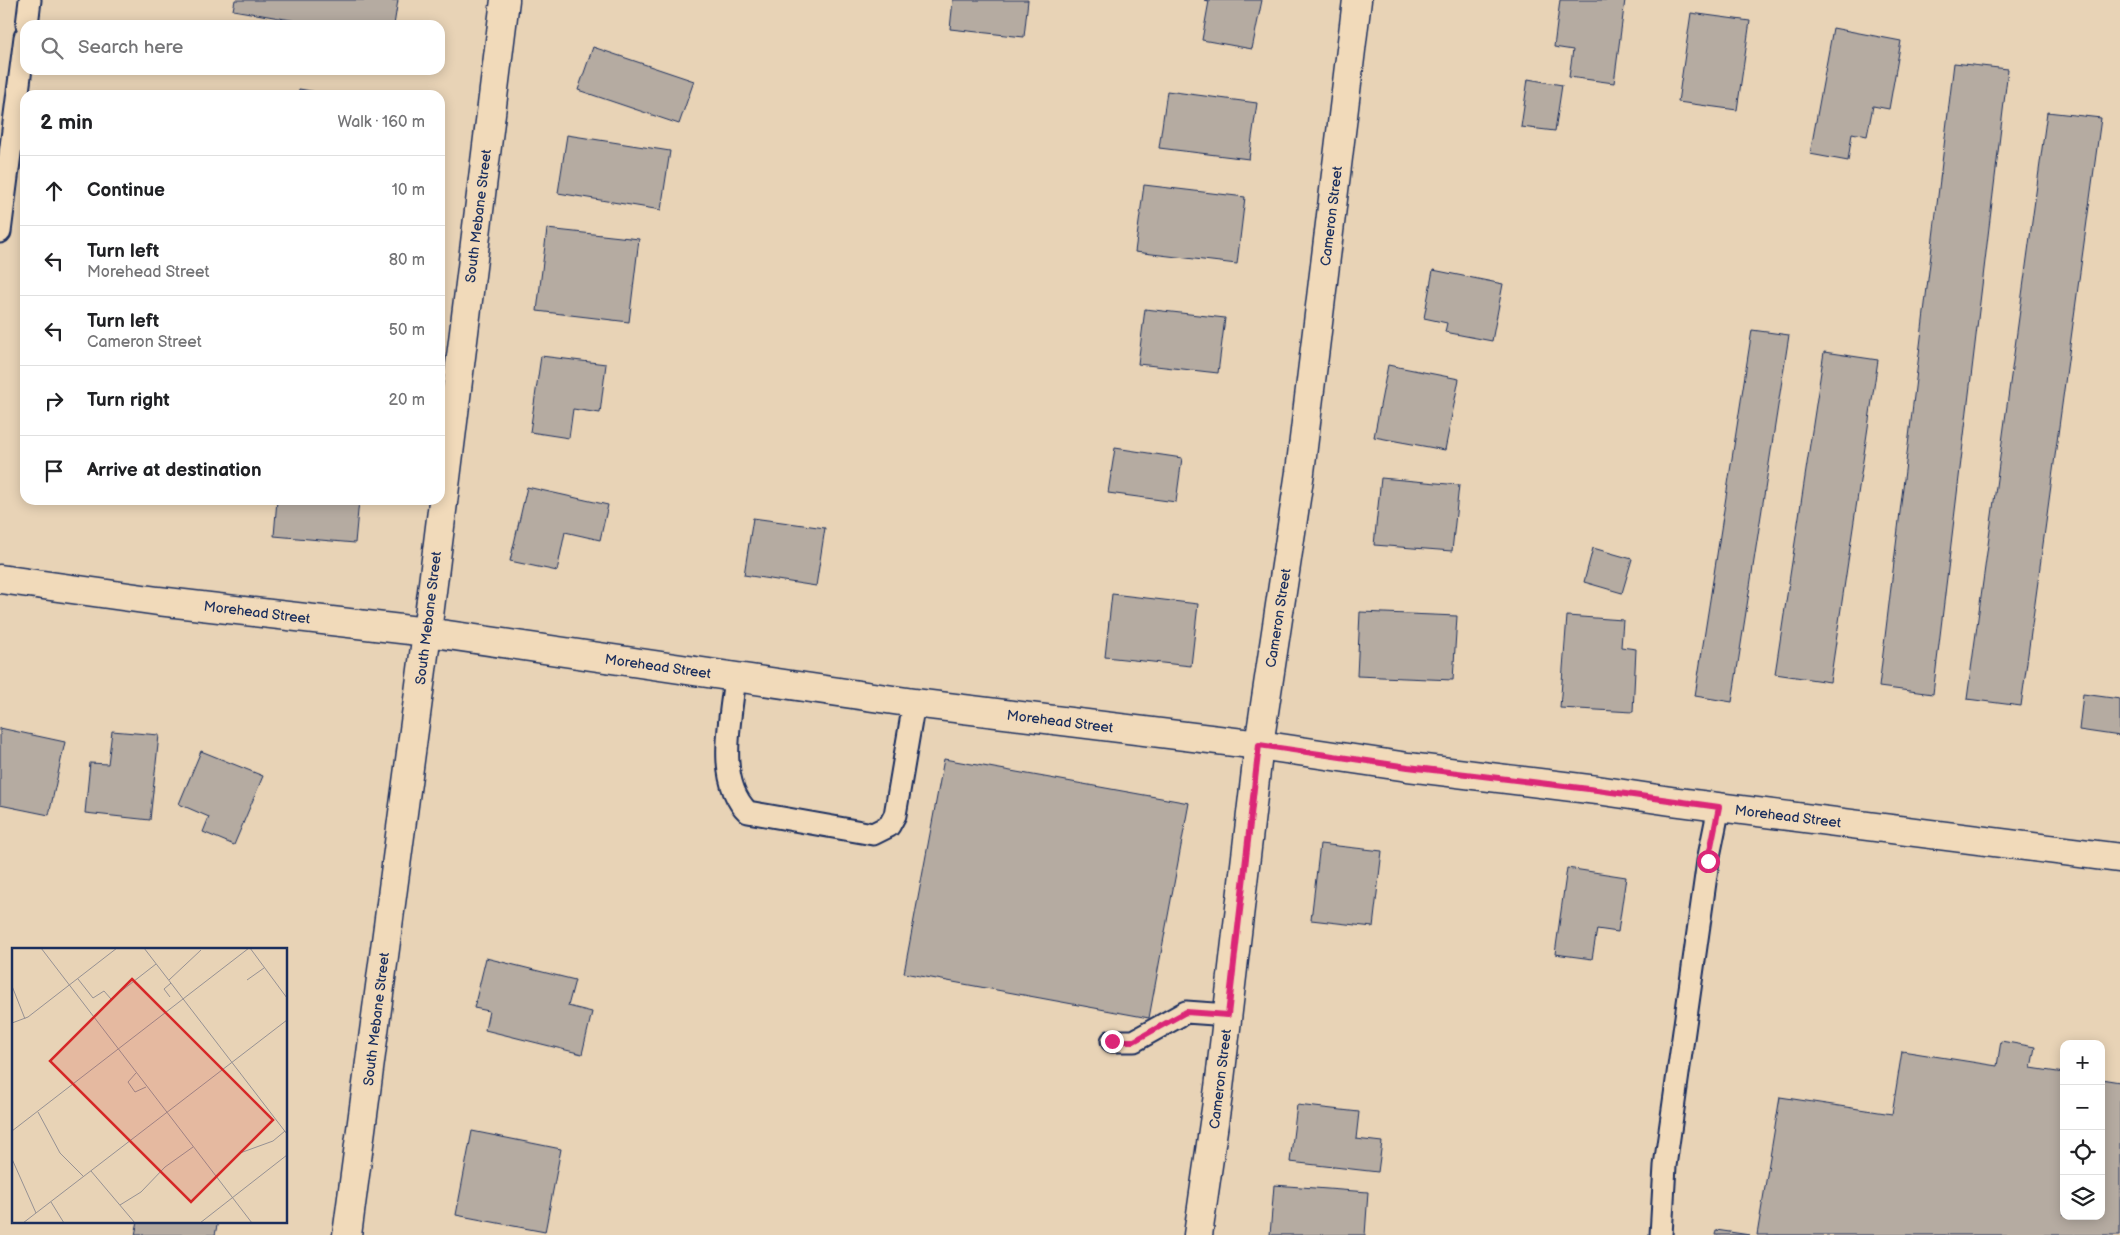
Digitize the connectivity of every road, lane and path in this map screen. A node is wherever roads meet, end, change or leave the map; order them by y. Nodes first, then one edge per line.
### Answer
1 (30, 0) edge
2 (505, 0) edge
3 (1357, 0) edge
4 (27, 20) edge
5 (20, 75) edge
6 (0, 232) edge
7 (445, 486) edge
8 (443, 505) edge
9 (0, 579) edge
10 (427, 632) junction
11 (735, 677) junction
12 (914, 703) junction
13 (1259, 745) junction
14 (1719, 807) junction
15 (2120, 858) edge
16 (1228, 1015) junction
17 (1112, 1041) dead end
18 (348, 1235) edge
19 (1198, 1235) edge
20 (1662, 1235) edge

1 - 4 lane
2 - 7 street, South Mebane Street
3 - 13 street, Cameron Street
5 - 6 lane
8 - 10 street, South Mebane Street
9 - 10 street, Morehead Street
10 - 11 street, Morehead Street
10 - 18 street, South Mebane Street
11 - 12 street, Morehead Street
11 - 12 lane
12 - 13 street, Morehead Street
13 - 14 street, Morehead Street
13 - 16 street, Cameron Street
14 - 15 street, Morehead Street
14 - 20 lane
16 - 17 lane
16 - 19 street, Cameron Street

